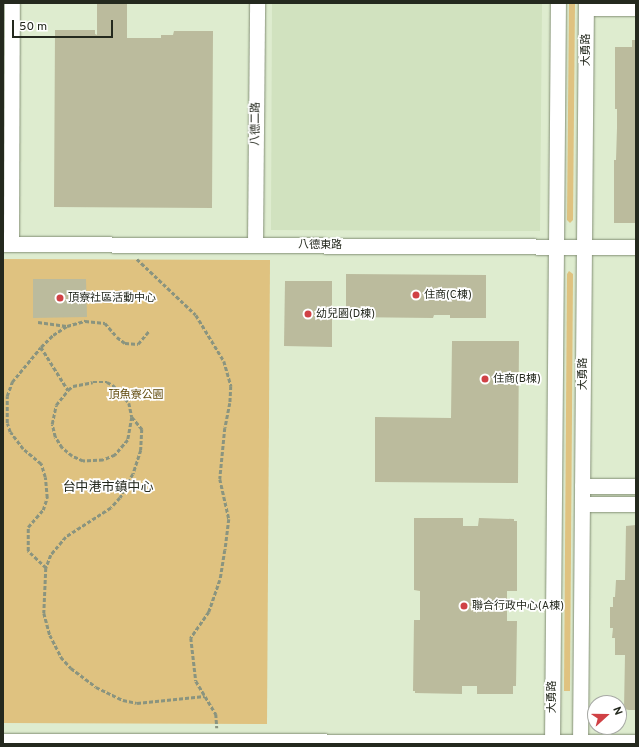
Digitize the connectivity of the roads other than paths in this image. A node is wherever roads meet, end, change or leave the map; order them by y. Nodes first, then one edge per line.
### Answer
1 (12, 3) edge
2 (257, 3) edge
3 (558, 3) edge
4 (586, 6) edge
5 (636, 8) edge
6 (7, 244) edge
7 (255, 245) junction
8 (556, 246) junction
9 (584, 247) junction
10 (636, 247) edge
11 (582, 486) junction
12 (636, 486) edge
13 (582, 504) junction
14 (636, 504) edge
15 (3, 741) edge
16 (636, 742) edge
17 (131, 743) edge
18 (566, 743) edge

1 - 6 street
2 - 7 street, 八德二路
3 - 8 street, 大勇路
4 - 5 street
4 - 9 street, 大勇路
6 - 7 street, 八德東路
7 - 8 street, 八德東路
8 - 9 street, 八德東路
8 - 18 street, 大勇路
9 - 10 street, 八德東路
9 - 11 street, 大勇路
11 - 12 street
11 - 13 street, 大勇路
13 - 14 street
13 - 18 street, 大勇路
15 - 17 street
16 - 18 street
17 - 18 street

